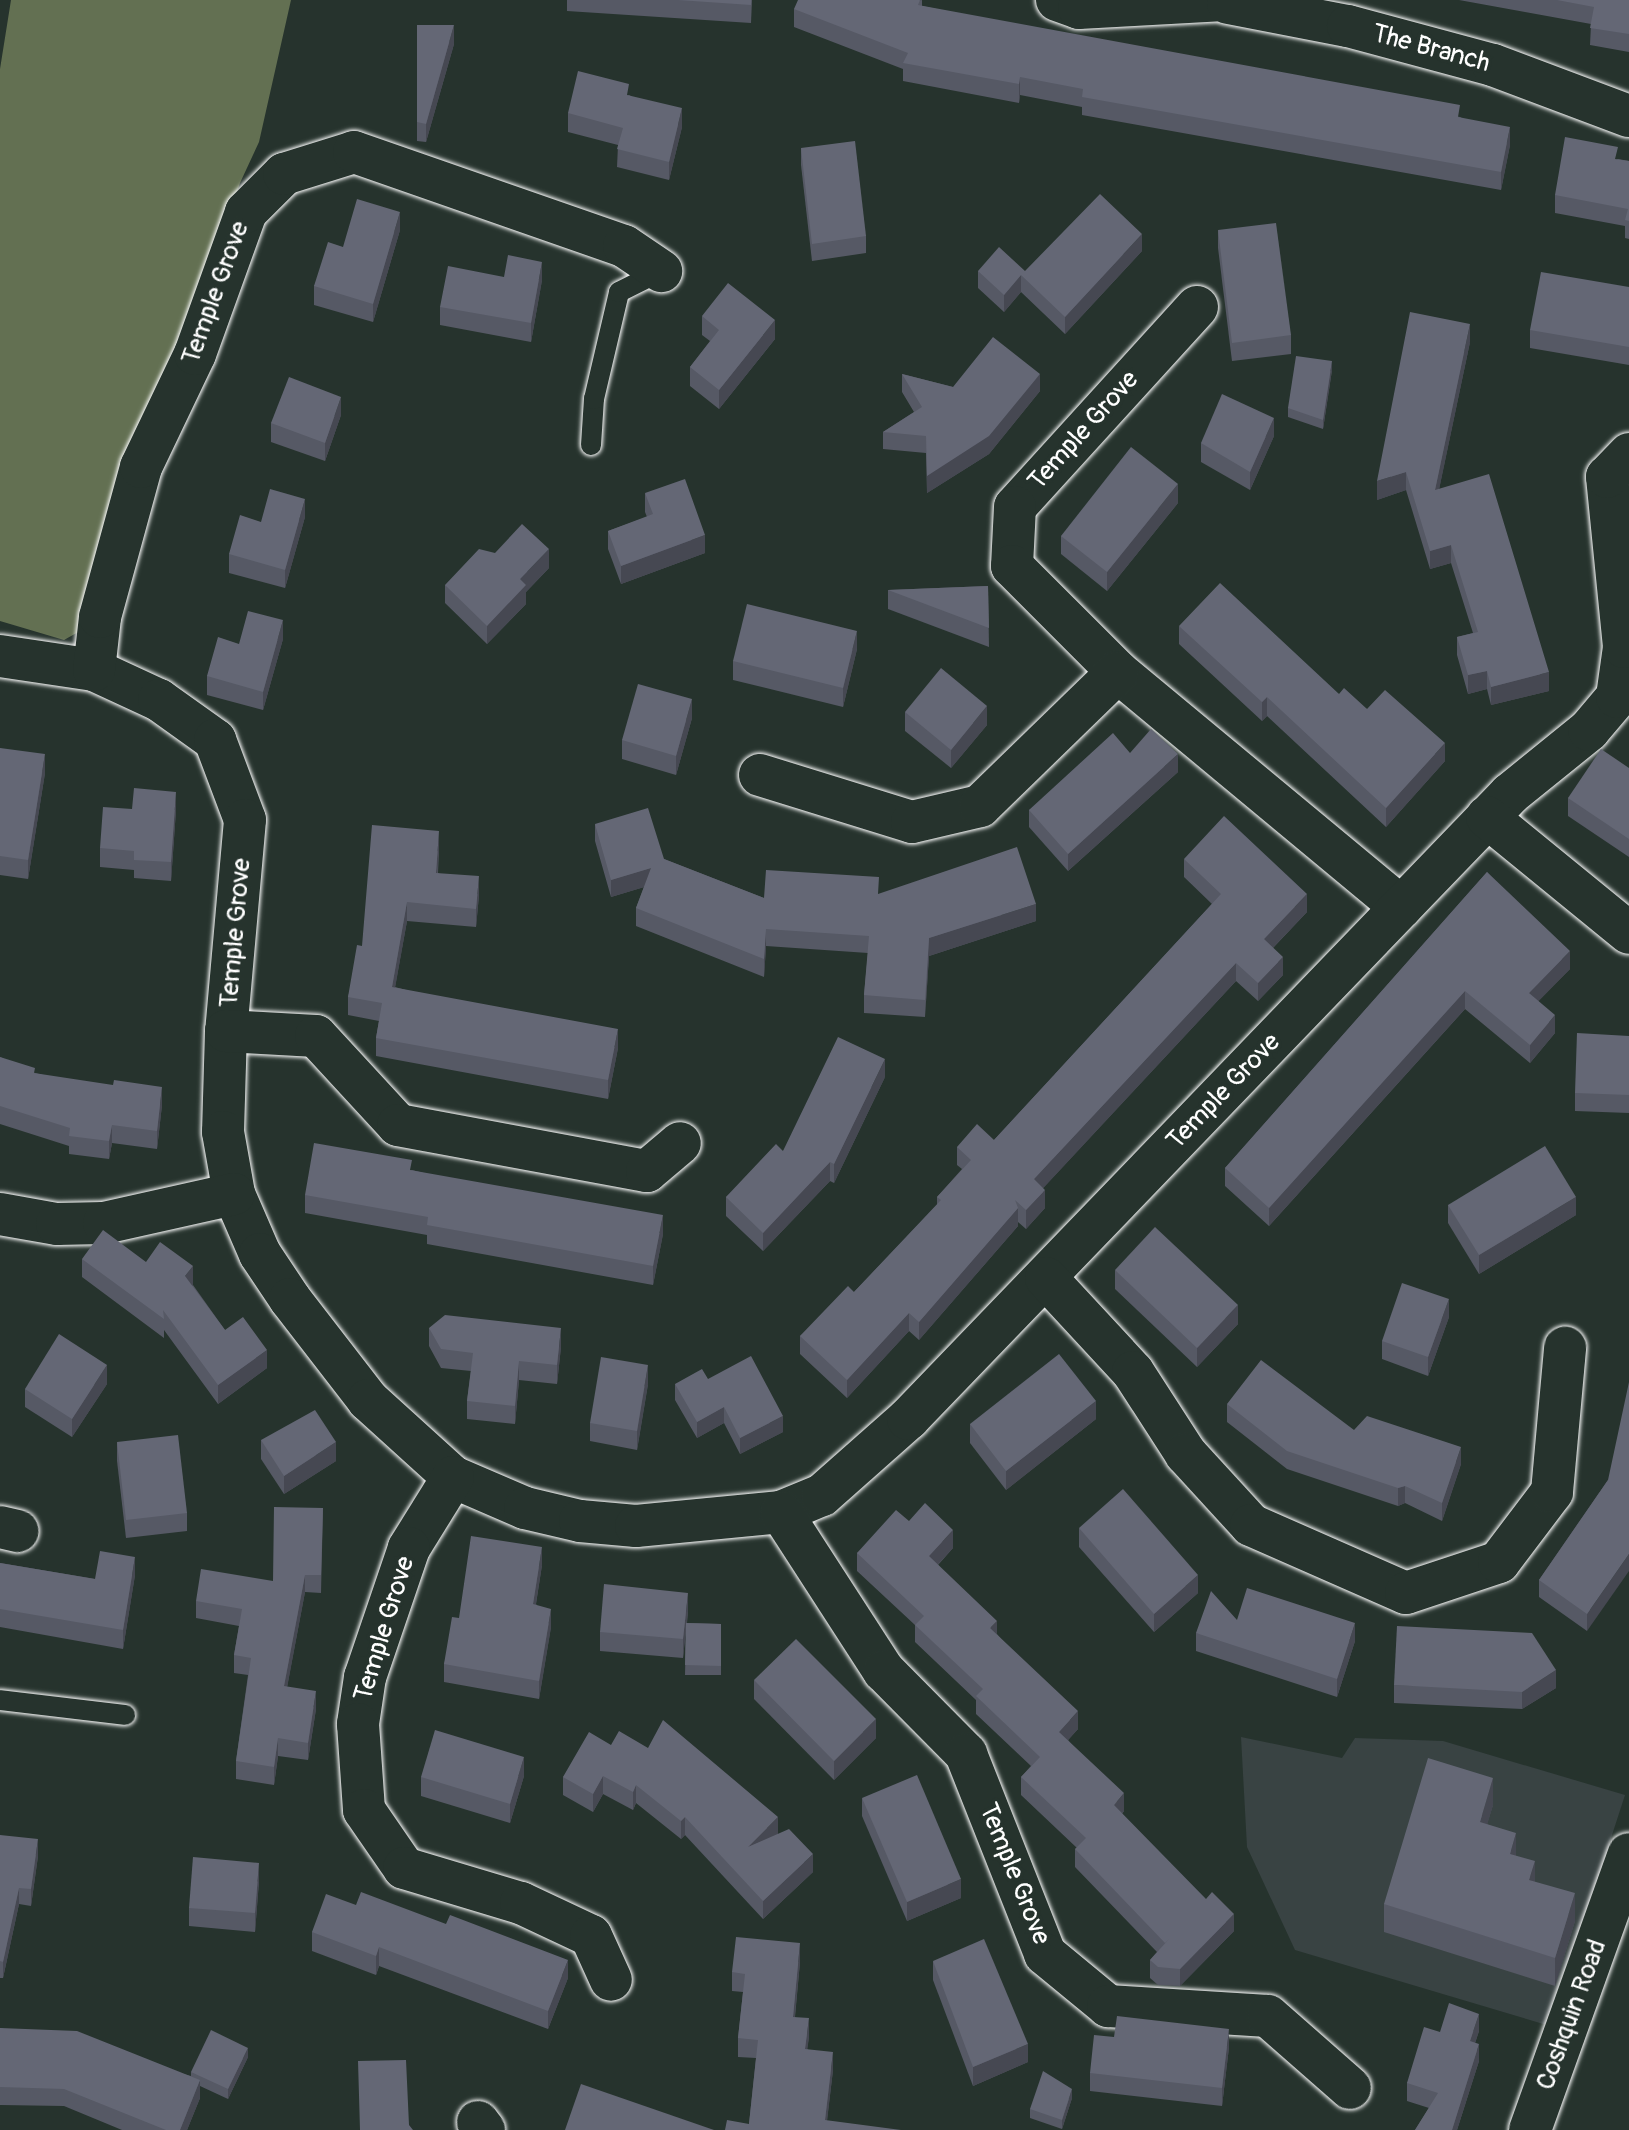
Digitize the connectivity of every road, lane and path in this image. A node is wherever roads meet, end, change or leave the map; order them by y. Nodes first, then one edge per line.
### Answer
1 (1057, 0) edge
2 (1228, 2) edge
3 (1629, 116) edge
4 (661, 271) joint
5 (1197, 307) dead end
6 (591, 445) dead end
7 (1629, 454) edge
8 (0, 656) edge
9 (94, 670) junction
10 (1118, 672) junction
11 (760, 775) dead end
12 (1487, 817) junction
13 (1401, 907) junction
14 (1629, 933) edge
15 (226, 1031) junction
16 (680, 1143) dead end
17 (234, 1194) junction
18 (0, 1214) edge
19 (1046, 1278) junction
20 (1565, 1348) dead end
21 (453, 1477) junction
22 (781, 1512) junction
23 (0, 1700) edge
24 (125, 1715) dead end
25 (1629, 1854) edge
26 (611, 1980) dead end
27 (1350, 2088) dead end
28 (1530, 2130) edge

1 - 2 street, The Branch
2 - 3 street, The Branch
4 - 6 lane
4 - 9 street, Temple Grove
5 - 10 street, Temple Grove
7 - 12 street, Temple Grove
8 - 9 street, Temple Grove
9 - 15 street, Temple Grove
10 - 11 street
10 - 13 street, Temple Grove
12 - 13 street, Temple Grove
12 - 14 street
13 - 19 street, Temple Grove
15 - 16 street, Temple Grove
15 - 17 street, Temple Grove
17 - 18 street
17 - 21 street, Temple Grove
19 - 20 street
19 - 22 street, Temple Grove
21 - 22 street, Temple Grove
21 - 26 street, Temple Grove
22 - 27 street, Temple Grove
23 - 24 lane
25 - 28 street, Coshquin Road

